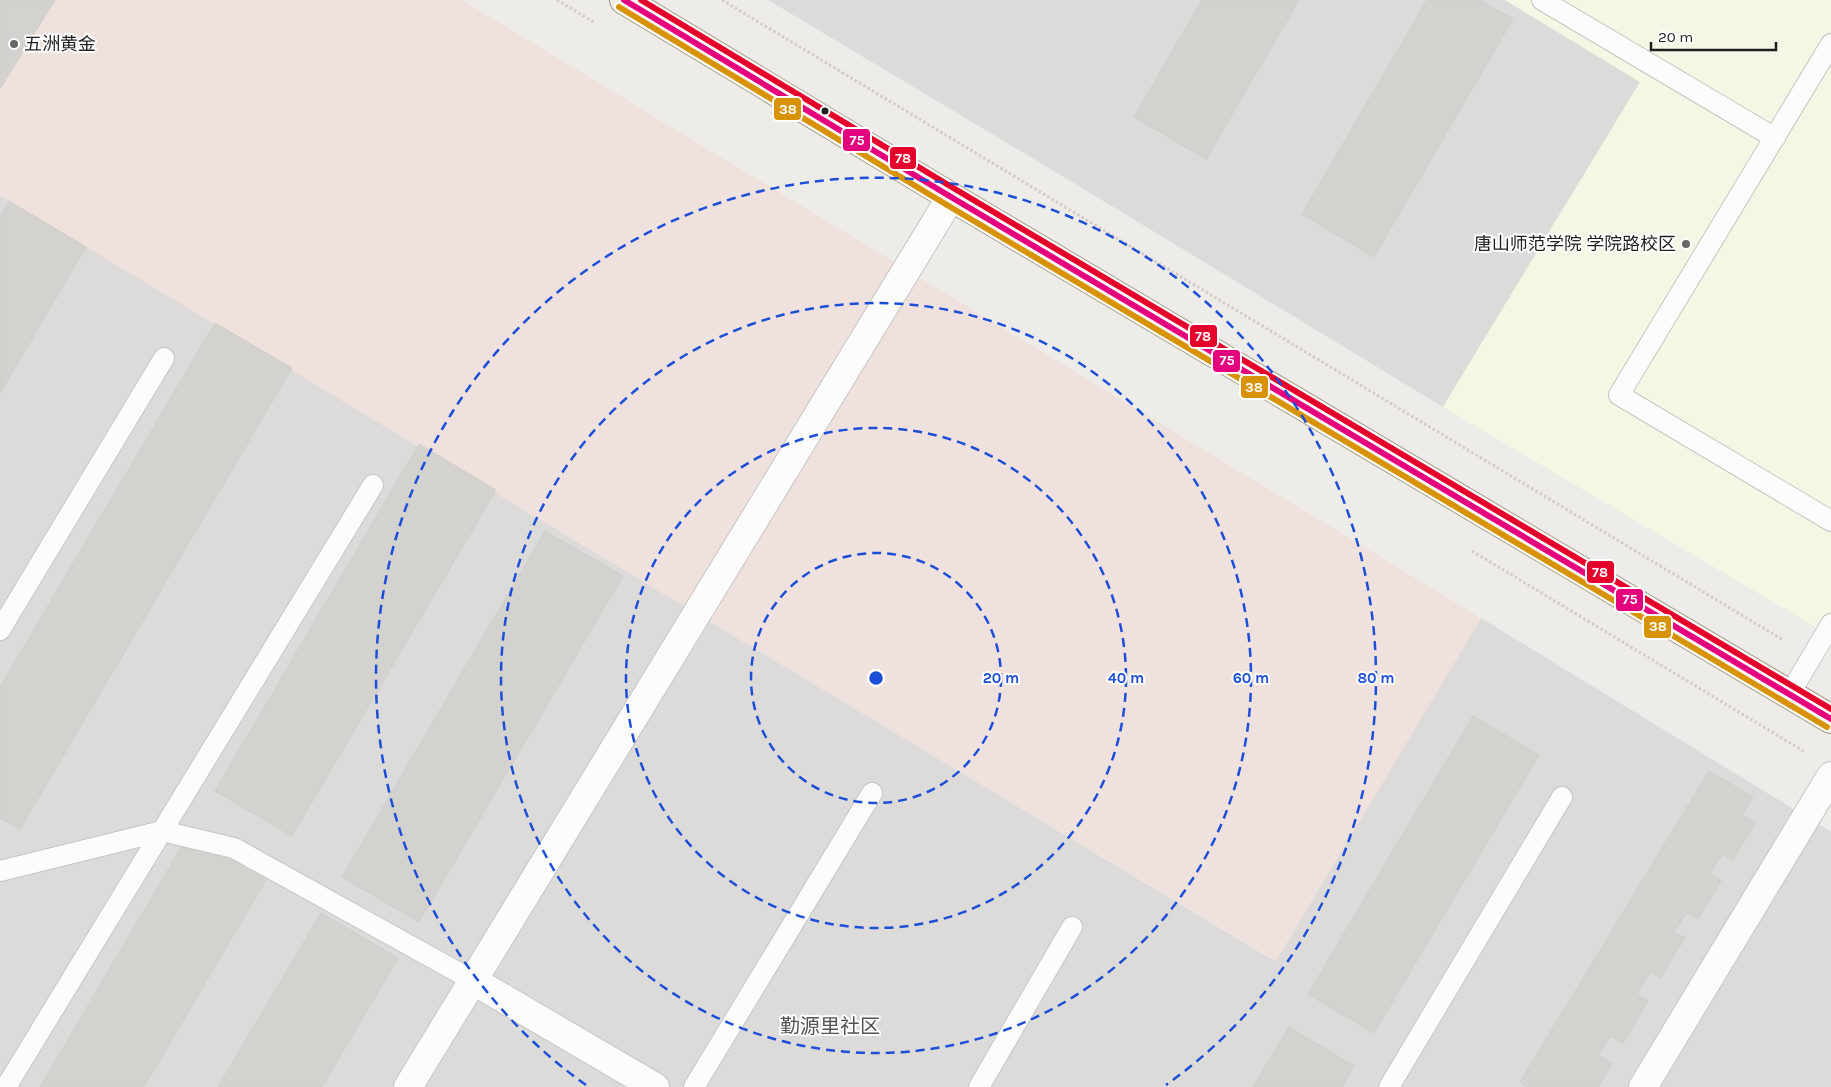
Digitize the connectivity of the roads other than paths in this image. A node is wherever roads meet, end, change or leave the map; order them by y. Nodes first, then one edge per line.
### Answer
1 (624, 0) edge
2 (1542, 0) edge
3 (1831, 44) edge
4 (1775, 138) junction
5 (951, 197) junction
6 (164, 358) dead end
7 (373, 485) dead end
8 (1831, 521) edge
9 (1831, 624) edge
10 (0, 630) edge
11 (1789, 695) junction
12 (1831, 719) edge
13 (1831, 776) edge
14 (872, 793) dead end
15 (1562, 797) dead end
16 (162, 831) junction
17 (0, 871) edge
18 (1072, 927) dead end
19 (472, 980) junction
20 (6, 1087) edge
21 (408, 1087) edge
22 (655, 1087) edge
23 (694, 1087) edge
24 (979, 1087) edge
25 (1389, 1087) edge
26 (1643, 1087) edge

1 - 5 main road
2 - 4 lane
3 - 4 lane
4 - 8 lane
5 - 11 main road
5 - 19 street
6 - 10 lane
7 - 16 lane
9 - 11 lane
11 - 12 main road
13 - 26 street
14 - 23 lane
15 - 25 lane
16 - 17 lane
16 - 19 lane
16 - 20 lane
18 - 24 lane
19 - 21 street
19 - 22 street

